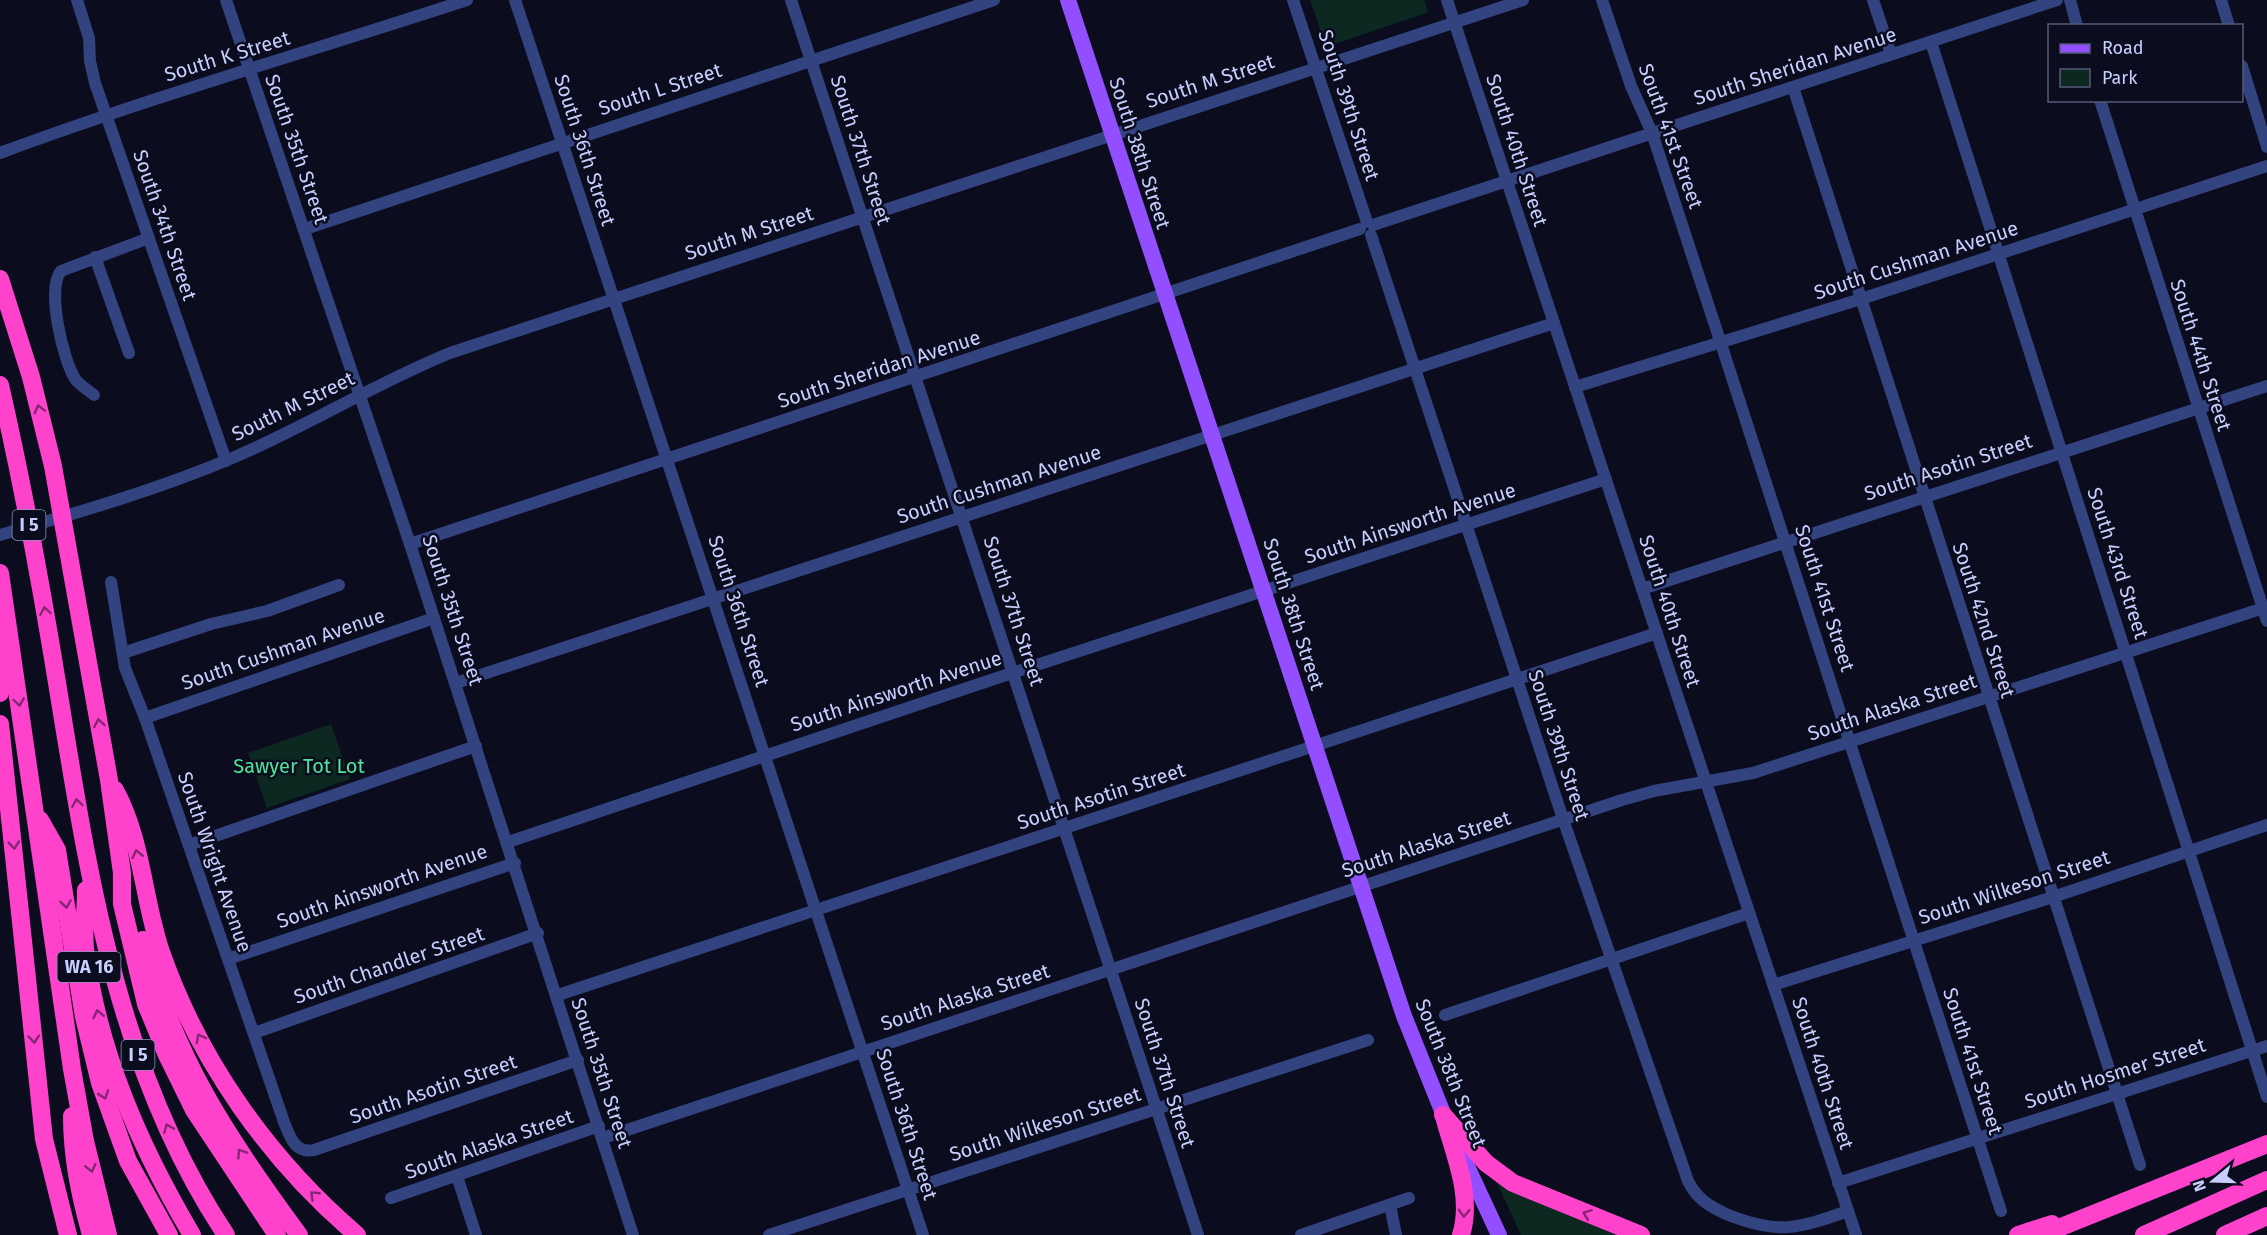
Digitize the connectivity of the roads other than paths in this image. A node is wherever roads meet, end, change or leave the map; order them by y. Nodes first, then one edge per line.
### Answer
1 (77, 0) edge
2 (226, 0) edge
3 (467, 0) edge
4 (515, 0) edge
5 (791, 0) edge
6 (994, 0) edge
7 (1068, 0) edge
8 (1293, 0) edge
9 (1447, 0) edge
10 (1523, 0) edge
11 (1602, 0) edge
12 (1873, 0) edge
13 (2057, 0) edge
14 (2070, 0) edge
15 (2221, 0) edge
16 (1454, 23) junction
17 (2076, 24) edge
18 (2228, 24) edge
19 (1931, 42) junction
20 (1891, 54) junction
21 (811, 60) junction
22 (1315, 67) junction
23 (249, 70) junction
24 (2243, 72) edge
25 (1793, 87) junction
26 (2101, 102) edge
27 (107, 116) junction
28 (1112, 134) junction
29 (1652, 134) junction
30 (561, 142) junction
31 (2267, 147) edge
32 (0, 153) edge
33 (2267, 166) edge
34 (1507, 182) junction
35 (2134, 210) junction
36 (863, 217) junction
37 (1368, 228) junction
38 (305, 229) junction
39 (149, 238) junction
40 (1997, 254) junction
41 (95, 257) junction
42 (0, 279) edge
43 (1165, 295) junction
44 (614, 298) junction
45 (1861, 300) junction
46 (1554, 323) junction
47 (1721, 342) junction
48 (129, 353) dead end
49 (1415, 368) junction
50 (916, 377) junction
51 (0, 385) edge
52 (2267, 386) edge
53 (1575, 387) junction
54 (360, 394) junction
55 (94, 395) dead end
56 (2198, 408) junction
57 (1212, 435) junction
58 (2062, 451) junction
59 (667, 459) junction
60 (226, 460) junction
61 (1606, 479) junction
62 (1923, 496) junction
63 (963, 516) junction
64 (1467, 525) junction
65 (0, 535) edge
66 (1786, 541) junction
67 (410, 543) junction
68 (111, 582) dead end
69 (339, 585) dead end
70 (2, 588) edge
71 (1642, 589) junction
72 (1264, 591) junction
73 (715, 598) junction
74 (2265, 608) edge
75 (435, 618) junction
76 (2267, 621) edge
77 (1657, 633) junction
78 (2126, 652) junction
79 (123, 654) junction
80 (1013, 673) junction
81 (1517, 680) junction
82 (456, 683) junction
83 (0, 693) edge
84 (1988, 696) junction
85 (145, 718) junction
86 (0, 724) edge
87 (1850, 740) junction
88 (477, 746) junction
89 (1316, 746) junction
90 (765, 755) junction
91 (109, 780) junction
92 (1706, 783) junction
93 (35, 810) junction
94 (1563, 819) junction
95 (2267, 825) edge
96 (1064, 829) junction
97 (508, 842) junction
98 (189, 845) junction
99 (2189, 850) junction
100 (86, 861) junction
101 (515, 863) junction
102 (122, 873) junction
103 (1361, 886) junction
104 (2053, 897) junction
105 (816, 911) junction
106 (1749, 913) junction
107 (538, 933) junction
108 (1914, 940) junction
109 (1611, 958) junction
110 (228, 959) junction
111 (1110, 969) junction
112 (1773, 985) junction
113 (558, 996) junction
114 (1445, 1014) dead end
115 (254, 1033) junction
116 (1368, 1040) dead end
117 (2267, 1046) edge
118 (2252, 1050) junction
119 (863, 1051) junction
120 (578, 1060) junction
121 (72, 1069) junction
122 (2115, 1094) junction
123 (2267, 1097) edge
124 (1156, 1109) junction
125 (1443, 1115) junction
126 (601, 1132) junction
127 (1977, 1138) junction
128 (2267, 1144) edge
129 (300, 1150) joint
130 (2140, 1165) dead end
131 (457, 1176) junction
132 (2267, 1180) edge
133 (1838, 1183) junction
134 (908, 1189) junction
135 (2156, 1189) junction
136 (391, 1198) dead end
137 (1409, 1198) dead end
138 (1390, 1205) junction
139 (1848, 1211) junction
140 (2001, 1211) dead end
141 (2267, 1216) edge
142 (68, 1235) edge
143 (91, 1235) edge
144 (108, 1235) edge
145 (169, 1235) edge
146 (192, 1235) edge
147 (226, 1235) edge
148 (277, 1235) edge
149 (299, 1235) edge
150 (357, 1235) edge
151 (476, 1235) edge
152 (633, 1235) edge
153 (769, 1235) edge
154 (923, 1235) edge
155 (1198, 1235) edge
156 (1301, 1235) edge
157 (1396, 1235) edge
158 (1461, 1235) edge
159 (1499, 1235) edge
160 (1641, 1235) edge
161 (1856, 1235) edge
162 (2018, 1235) edge
163 (2041, 1235) edge
164 (2144, 1235) edge
165 (2225, 1235) edge

1 - 27 street, South 34th Street
2 - 23 street, South 35th Street
3 - 23 street, South K Street
4 - 30 street, South 36th Street
5 - 21 street, South 37th Street
6 - 21 street, South L Street
7 - 28 main road, South 38th Street
8 - 22 street, South 39th Street
9 - 16 street, South 40th Street
10 - 16 street, South M Street
11 - 29 street, South 41st Street
12 - 20 street
13 - 19 street, South Sheridan Avenue
14 - 17 street
15 - 18 street
16 - 22 street, South M Street
16 - 34 street, South 40th Street
19 - 20 street, South Sheridan Avenue
19 - 40 street, South 43rd Street
20 - 25 street, South Sheridan Avenue
21 - 30 street, South L Street
21 - 36 street, South 37th Street
22 - 28 street, South M Street
22 - 37 street, South 39th Street
23 - 27 street, South K Street
23 - 38 street, South 35th Street
24 - 31 street
25 - 29 street, South Sheridan Avenue
25 - 45 street, South 42nd Street
26 - 35 street, South 44th Street
27 - 32 street, South K Street
27 - 39 street, South 34th Street
28 - 36 street, South M Street
28 - 43 main road, South 38th Street
29 - 34 street, South Sheridan Avenue
29 - 47 street, South 41st Street
30 - 38 street, South L Street
30 - 44 street, South 36th Street
33 - 35 street, South Cushman Avenue
34 - 37 street, South Sheridan Avenue
34 - 46 street, South 40th Street
35 - 40 street, South Cushman Avenue
35 - 56 street, South 44th Street
36 - 44 street, South M Street
36 - 50 street, South 37th Street
37 - 43 street, South Sheridan Avenue
37 - 49 street, South 39th Street
38 - 54 street, South 35th Street
39 - 41 street
39 - 60 street, South 34th Street
40 - 45 street, South Cushman Avenue
40 - 58 street, South 43rd Street
41 - 48 street
41 - 55 street
91 -> 42 highway
43 - 50 street, South Sheridan Avenue
43 - 57 main road, South 38th Street
44 - 54 street, South M Street
44 - 59 street, South 36th Street
45 - 47 street, South Cushman Avenue
45 - 62 street, South 42nd Street
46 - 49 street, South Cushman Avenue
46 - 53 street, South 40th Street
47 - 53 street, South Cushman Avenue
47 - 66 street, South 41st Street
49 - 57 street, South Cushman Avenue
49 - 64 street, South 39th Street
50 - 59 street, South Sheridan Avenue
50 - 63 street, South 37th Street
100 -> 51 highway, I 5
52 - 56 street, South Asotin Street
53 - 61 street, South 40th Street
54 - 60 street, South M Street
54 - 67 street, South 35th Street
56 - 58 street, South Asotin Street
56 - 74 street, South 44th Street
57 - 63 street, South Cushman Avenue
57 - 72 main road, South 38th Street
58 - 62 street, South Asotin Street
58 - 78 street, South 43rd Street
59 - 67 street, South Sheridan Avenue
59 - 73 street, South 36th Street
60 - 65 street, South M Street
61 - 64 street, South Ainsworth Avenue
61 - 71 street, South 40th Street
62 - 66 street, South Asotin Street
62 - 84 street, South 42nd Street
63 - 73 street, South Cushman Avenue
63 - 80 street, South 37th Street
64 - 72 street, South Ainsworth Avenue
64 - 81 street, South 39th Street
66 - 71 street, South Asotin Street
66 - 87 street, South 41st Street
67 - 75 street, South 35th Street
68 - 79 street, South Wright Avenue
69 - 79 street
70 - 83 highway
70 -> 93 highway
71 - 77 street, South 40th Street
72 - 80 street, South Ainsworth Avenue
72 - 89 main road, South 38th Street
73 - 82 street, South Cushman Avenue
73 - 90 street, South 36th Street
74 - 76 street, South 44th Street
74 - 78 street, South Alaska Street
75 - 82 street, South 35th Street
75 - 85 street, South Cushman Avenue
77 - 81 street, South Asotin Street
77 - 92 street, South 40th Street
78 - 84 street, South Alaska Street
78 - 99 street, South 43rd Street
79 - 85 street, South Wright Avenue
80 - 90 street, South Ainsworth Avenue
80 - 96 street, South 37th Street
81 - 89 street, South Asotin Street
81 - 94 street, South 39th Street
82 - 88 street, South 35th Street
84 - 87 street, South Alaska Street
84 - 104 street, South 42nd Street
85 - 98 street, South Wright Avenue
86 -> 142 highway
87 - 92 street, South Alaska Street
87 - 108 street, South 41st Street
88 - 97 street, South 35th Street
88 - 98 street
89 - 96 street, South Asotin Street
89 - 103 main road, South 38th Street
90 - 97 street, South Ainsworth Avenue
90 - 105 street, South 36th Street
91 - 102 highway
150 -> 91 highway
92 - 94 street, South Alaska Street
92 - 106 street, South 40th Street
93 - 121 highway
93 -> 145 highway
94 - 103 street, South Alaska Street
94 - 109 street, South 39th Street
95 - 99 street, South Wilkeson Street
96 - 105 street, South Asotin Street
96 - 111 street, South 37th Street
97 - 101 street, South 35th Street
98 - 110 street, South Wright Avenue
99 - 104 street, South Wilkeson Street
99 - 118 street, South 43rd Street
146 -> 100 highway, WA 16
147 -> 100 highway, I 5
101 - 107 street, South 35th Street
101 - 110 street, South Ainsworth Avenue
102 - 148 highway
149 -> 102 highway
103 - 111 street, South Alaska Street
103 - 125 main road, South 38th Street
104 - 108 street, South Wilkeson Street
104 - 122 street, South 42nd Street
105 - 113 street, South Asotin Street
105 - 119 street, South 36th Street
106 - 109 street
106 - 112 street, South 40th Street
107 - 113 street, South 35th Street
107 - 115 street, South Chandler Street
108 - 112 street, South Wilkeson Street
108 - 127 street, South 41st Street
109 - 114 street
109 - 139 street, South 39th Street
110 - 115 street, South Wright Avenue
111 - 119 street, South Alaska Street
111 - 124 street, South 37th Street
112 - 133 street, South 40th Street
113 - 120 street, South 35th Street
115 - 129 street, South Wright Avenue
116 - 124 street, South Wilkeson Street
117 - 118 street, South Hosmer Street
118 - 122 street, South Hosmer Street
118 - 123 street, South 43rd Street
119 - 126 street, South Alaska Street
119 - 134 street, South 36th Street
120 - 126 street, South 35th Street
120 - 129 street, South Asotin Street
121 - 143 highway
121 -> 144 highway
122 - 127 street, South Hosmer Street
122 - 130 street, South 42nd Street
124 - 134 street, South Wilkeson Street
124 - 155 street, South 37th Street
125 -> 158 highway
125 - 159 main road, South 38th Street
160 -> 125 highway
126 - 131 street, South Alaska Street
126 - 152 street, South 35th Street
127 - 133 street, South Hosmer Street
127 - 140 street, South 41st Street
128 - 135 highway
131 - 136 street, South Alaska Street
131 - 151 street
132 - 164 highway
133 - 139 street, South 40th Street
134 - 153 street, South Wilkeson Street
134 - 154 street, South 36th Street
135 - 162 highway
135 - 163 highway
137 - 138 street
138 - 156 street
138 - 157 street
139 - 161 street, South 40th Street
141 - 165 highway

